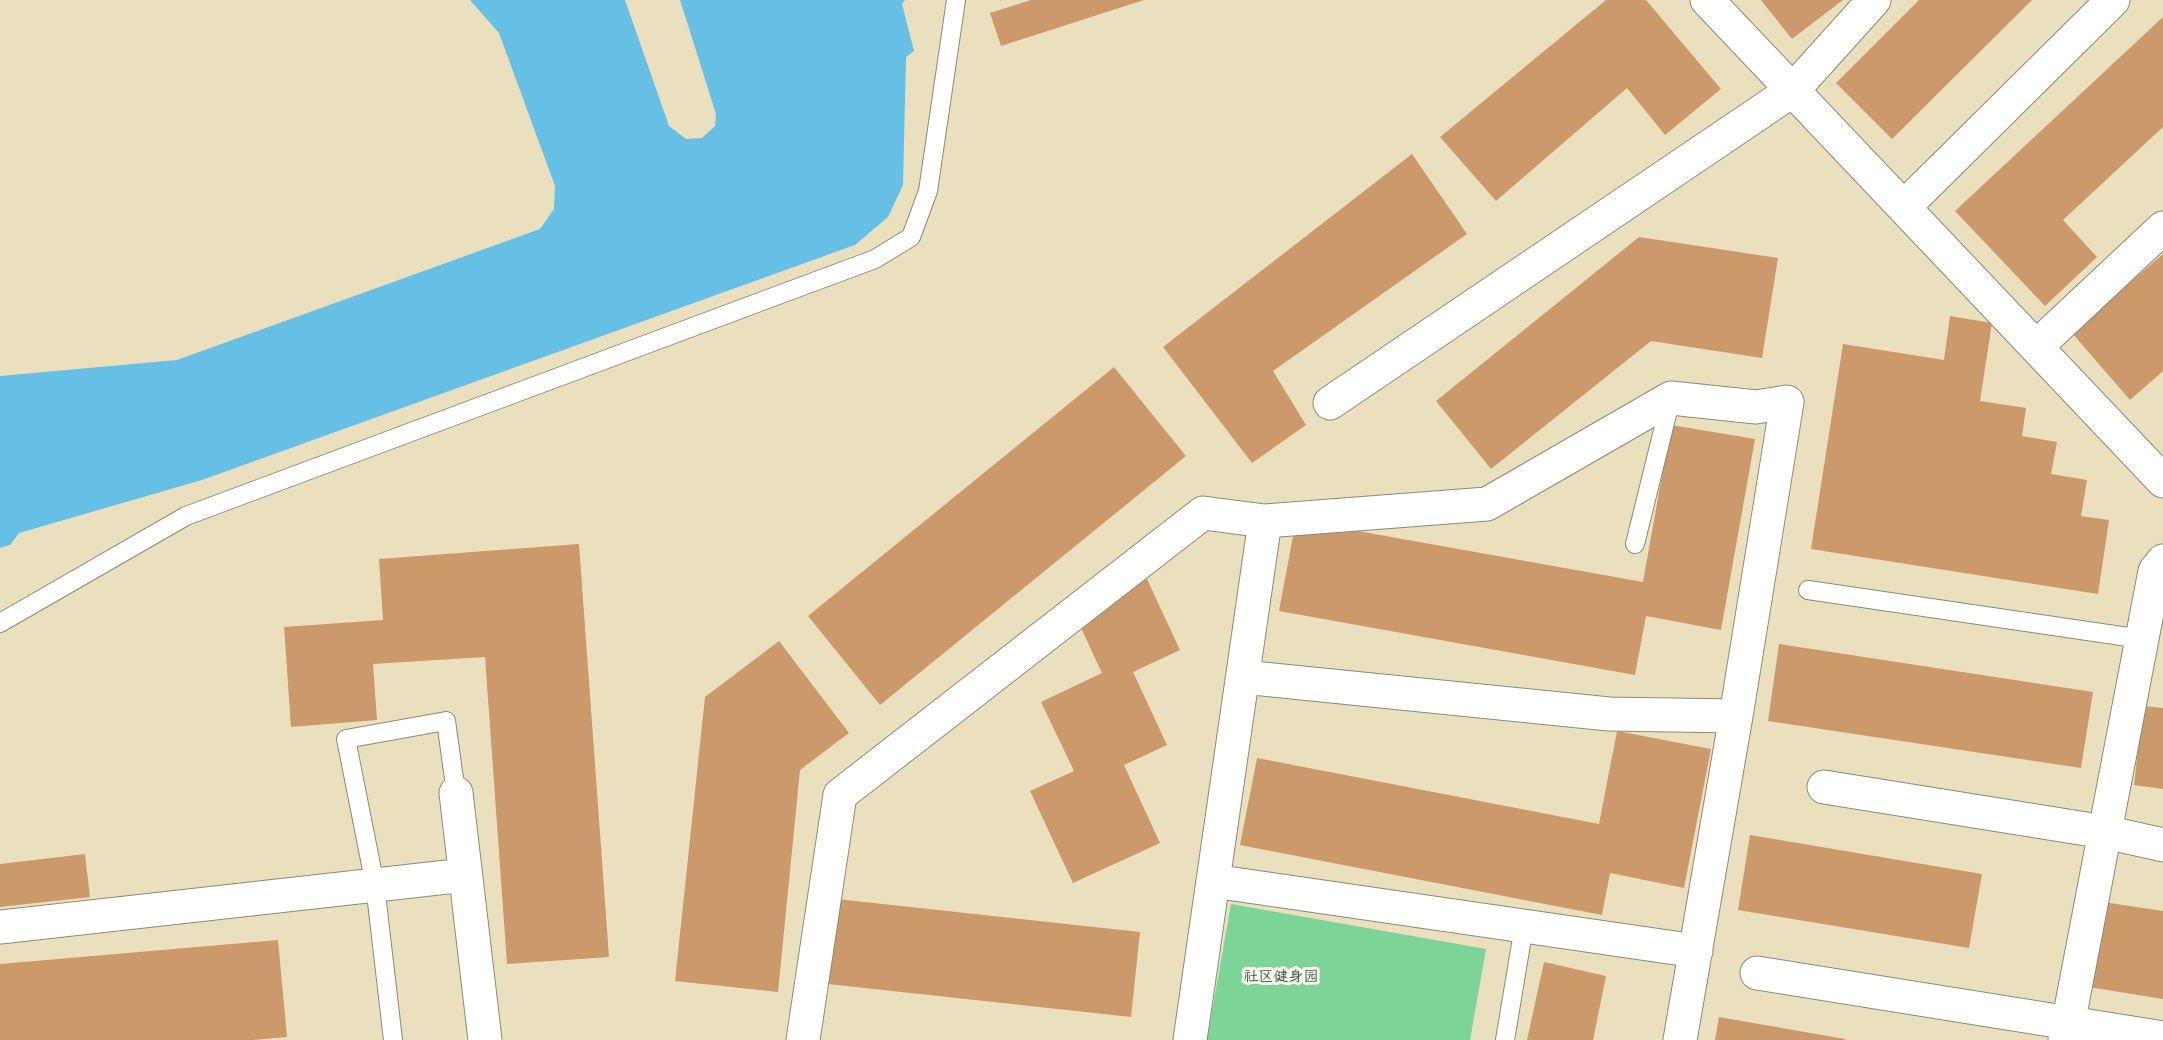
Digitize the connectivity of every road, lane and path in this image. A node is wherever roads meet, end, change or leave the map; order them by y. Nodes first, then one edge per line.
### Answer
1 (956, 0) edge
2 (1707, 0) edge
3 (1874, 0) edge
4 (2113, 0) edge
5 (1793, 90) junction
6 (1904, 207) junction
7 (2163, 228) edge
8 (2036, 347) junction
9 (1671, 398) junction
10 (1330, 403) dead end
11 (2158, 466) edge
12 (1265, 521) junction
13 (1635, 544) dead end
14 (2163, 561) edge
15 (1808, 590) dead end
16 (0, 623) edge
17 (2142, 639) junction
18 (1243, 677) junction
19 (1736, 716) junction
20 (1824, 787) dead end
21 (456, 793) joint
22 (2105, 832) junction
23 (2163, 845) edge
24 (465, 875) junction
25 (1214, 881) junction
26 (375, 885) junction
27 (1524, 926) junction
28 (0, 927) edge
29 (1696, 951) junction
30 (1757, 972) dead end
31 (2067, 1031) edge
32 (2163, 1038) edge
33 (393, 1040) edge
34 (485, 1040) edge
35 (804, 1040) edge
36 (1190, 1040) edge
37 (1505, 1040) edge
38 (1680, 1040) edge

1 - 16 lane
2 - 5 street
3 - 5 street
4 - 6 street
5 - 6 street
5 - 10 street
6 - 8 street
7 - 8 street
8 - 11 street
9 - 12 street
9 - 13 lane
9 - 19 street
12 - 18 street
12 - 35 street
14 - 17 street
15 - 17 lane
17 - 22 street
18 - 19 street
18 - 25 street
19 - 29 street
20 - 22 street
21 - 24 street
21 - 26 lane
22 - 23 street
22 - 31 street
24 - 26 street
24 - 34 street
25 - 27 street
25 - 36 street
26 - 28 street
26 - 33 lane
27 - 29 street
27 - 37 lane
29 - 38 street
30 - 31 street
31 - 32 street

